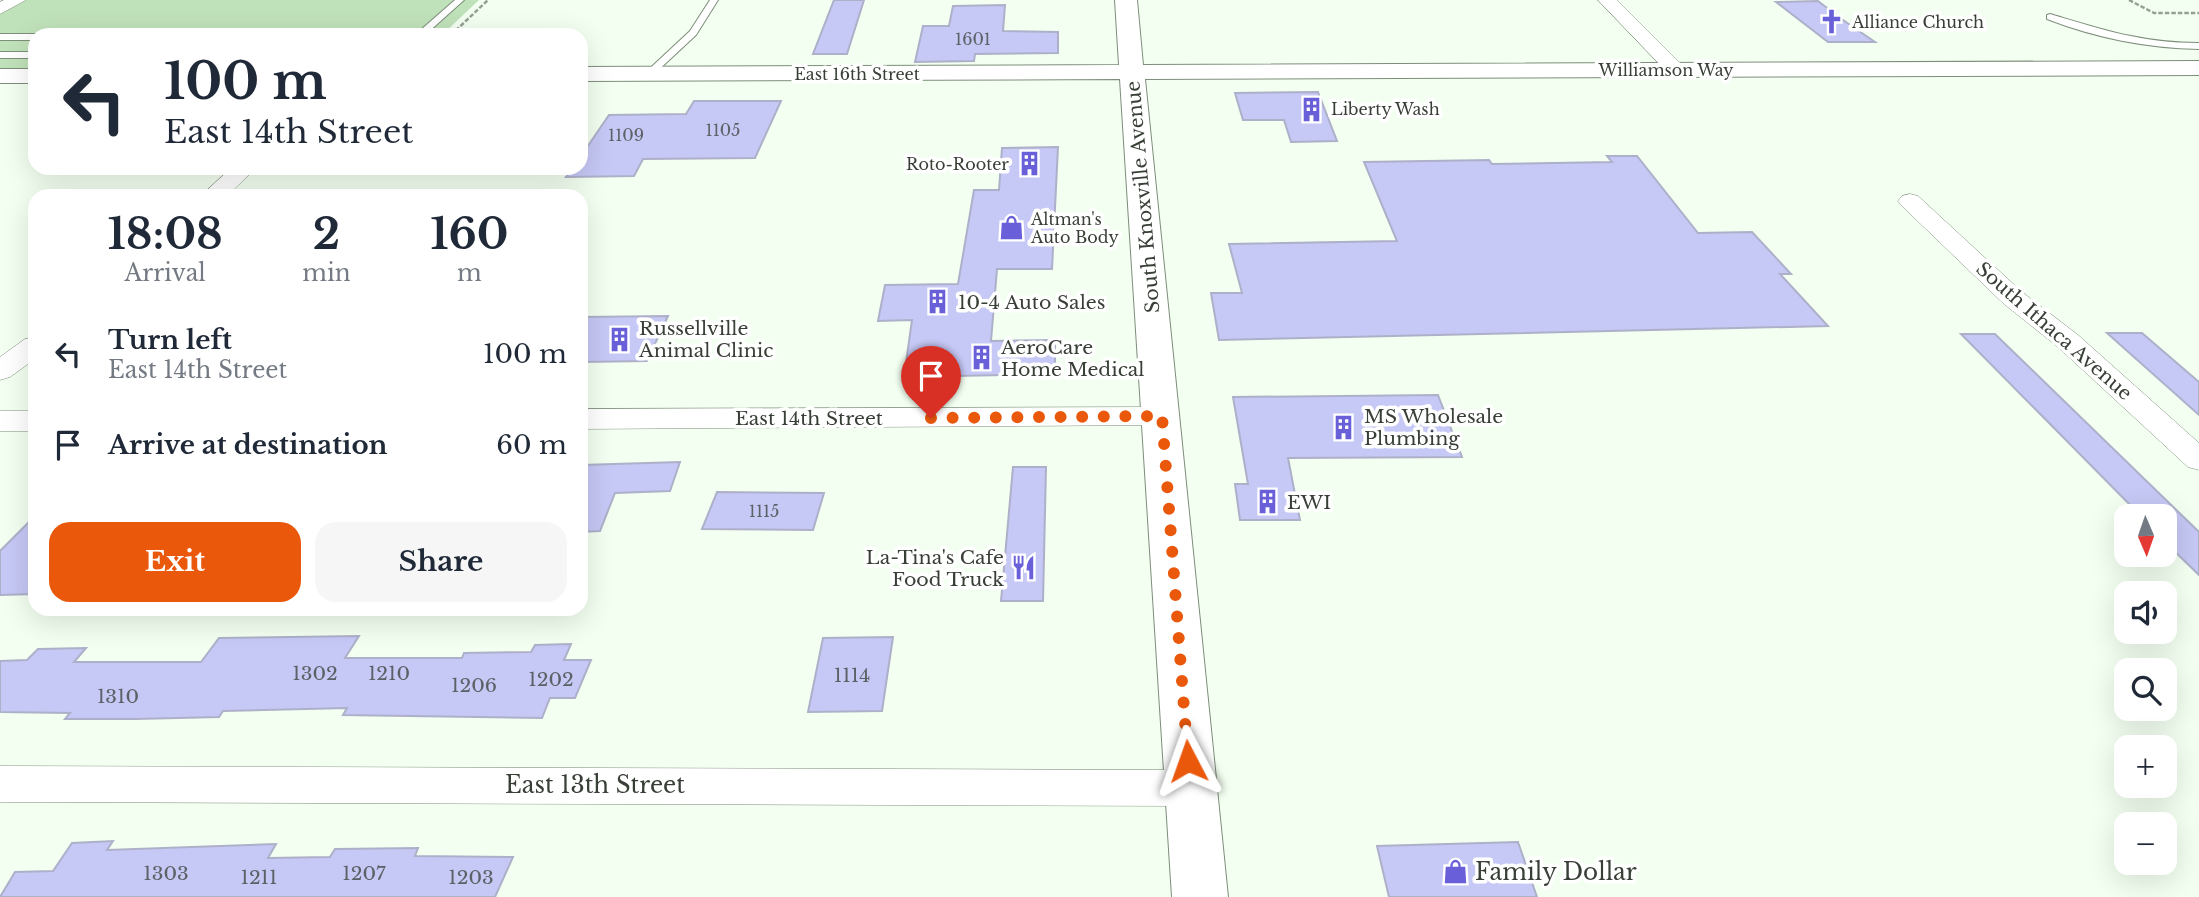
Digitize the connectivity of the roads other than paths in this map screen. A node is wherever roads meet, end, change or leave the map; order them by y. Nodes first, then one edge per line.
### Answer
1 (17, 0) edge
2 (460, 0) edge
3 (714, 0) edge
4 (1126, 0) edge
5 (1606, 0) edge
6 (0, 9) edge
7 (2050, 17) dead end
8 (428, 28) edge
9 (0, 37) edge
10 (28, 37) edge
11 (2199, 46) edge
12 (0, 55) edge
13 (28, 55) edge
14 (2199, 68) edge
15 (1676, 70) junction
16 (588, 74) edge
17 (649, 74) junction
18 (1132, 74) junction
19 (0, 76) edge
20 (28, 76) edge
21 (236, 175) edge
22 (221, 189) edge
23 (1910, 201) dead end
24 (28, 350) edge
25 (0, 371) edge
26 (1162, 416) junction
27 (588, 419) edge
28 (28, 421) edge
29 (0, 422) edge
30 (2199, 460) edge
31 (0, 783) edge
32 (1191, 788) junction
33 (1200, 897) edge

1 - 6 street
2 - 8 lane
3 - 17 lane
4 - 18 street, South Knoxville Avenue
5 - 15 street
7 - 11 lane
9 - 10 lane
12 - 13 lane
14 - 15 street, Williamson Way
15 - 18 street, Williamson Way
16 - 17 street, East 16th Street
17 - 18 street, East 16th Street
18 - 26 street, South Knoxville Avenue
19 - 20 street
21 - 22 street
23 - 30 street, South Ithaca Avenue
24 - 25 street
26 - 27 street, East 14th Street
26 - 32 street, South Knoxville Avenue
28 - 29 street
31 - 32 street, East 13th Street
32 - 33 street, South Knoxville Avenue

